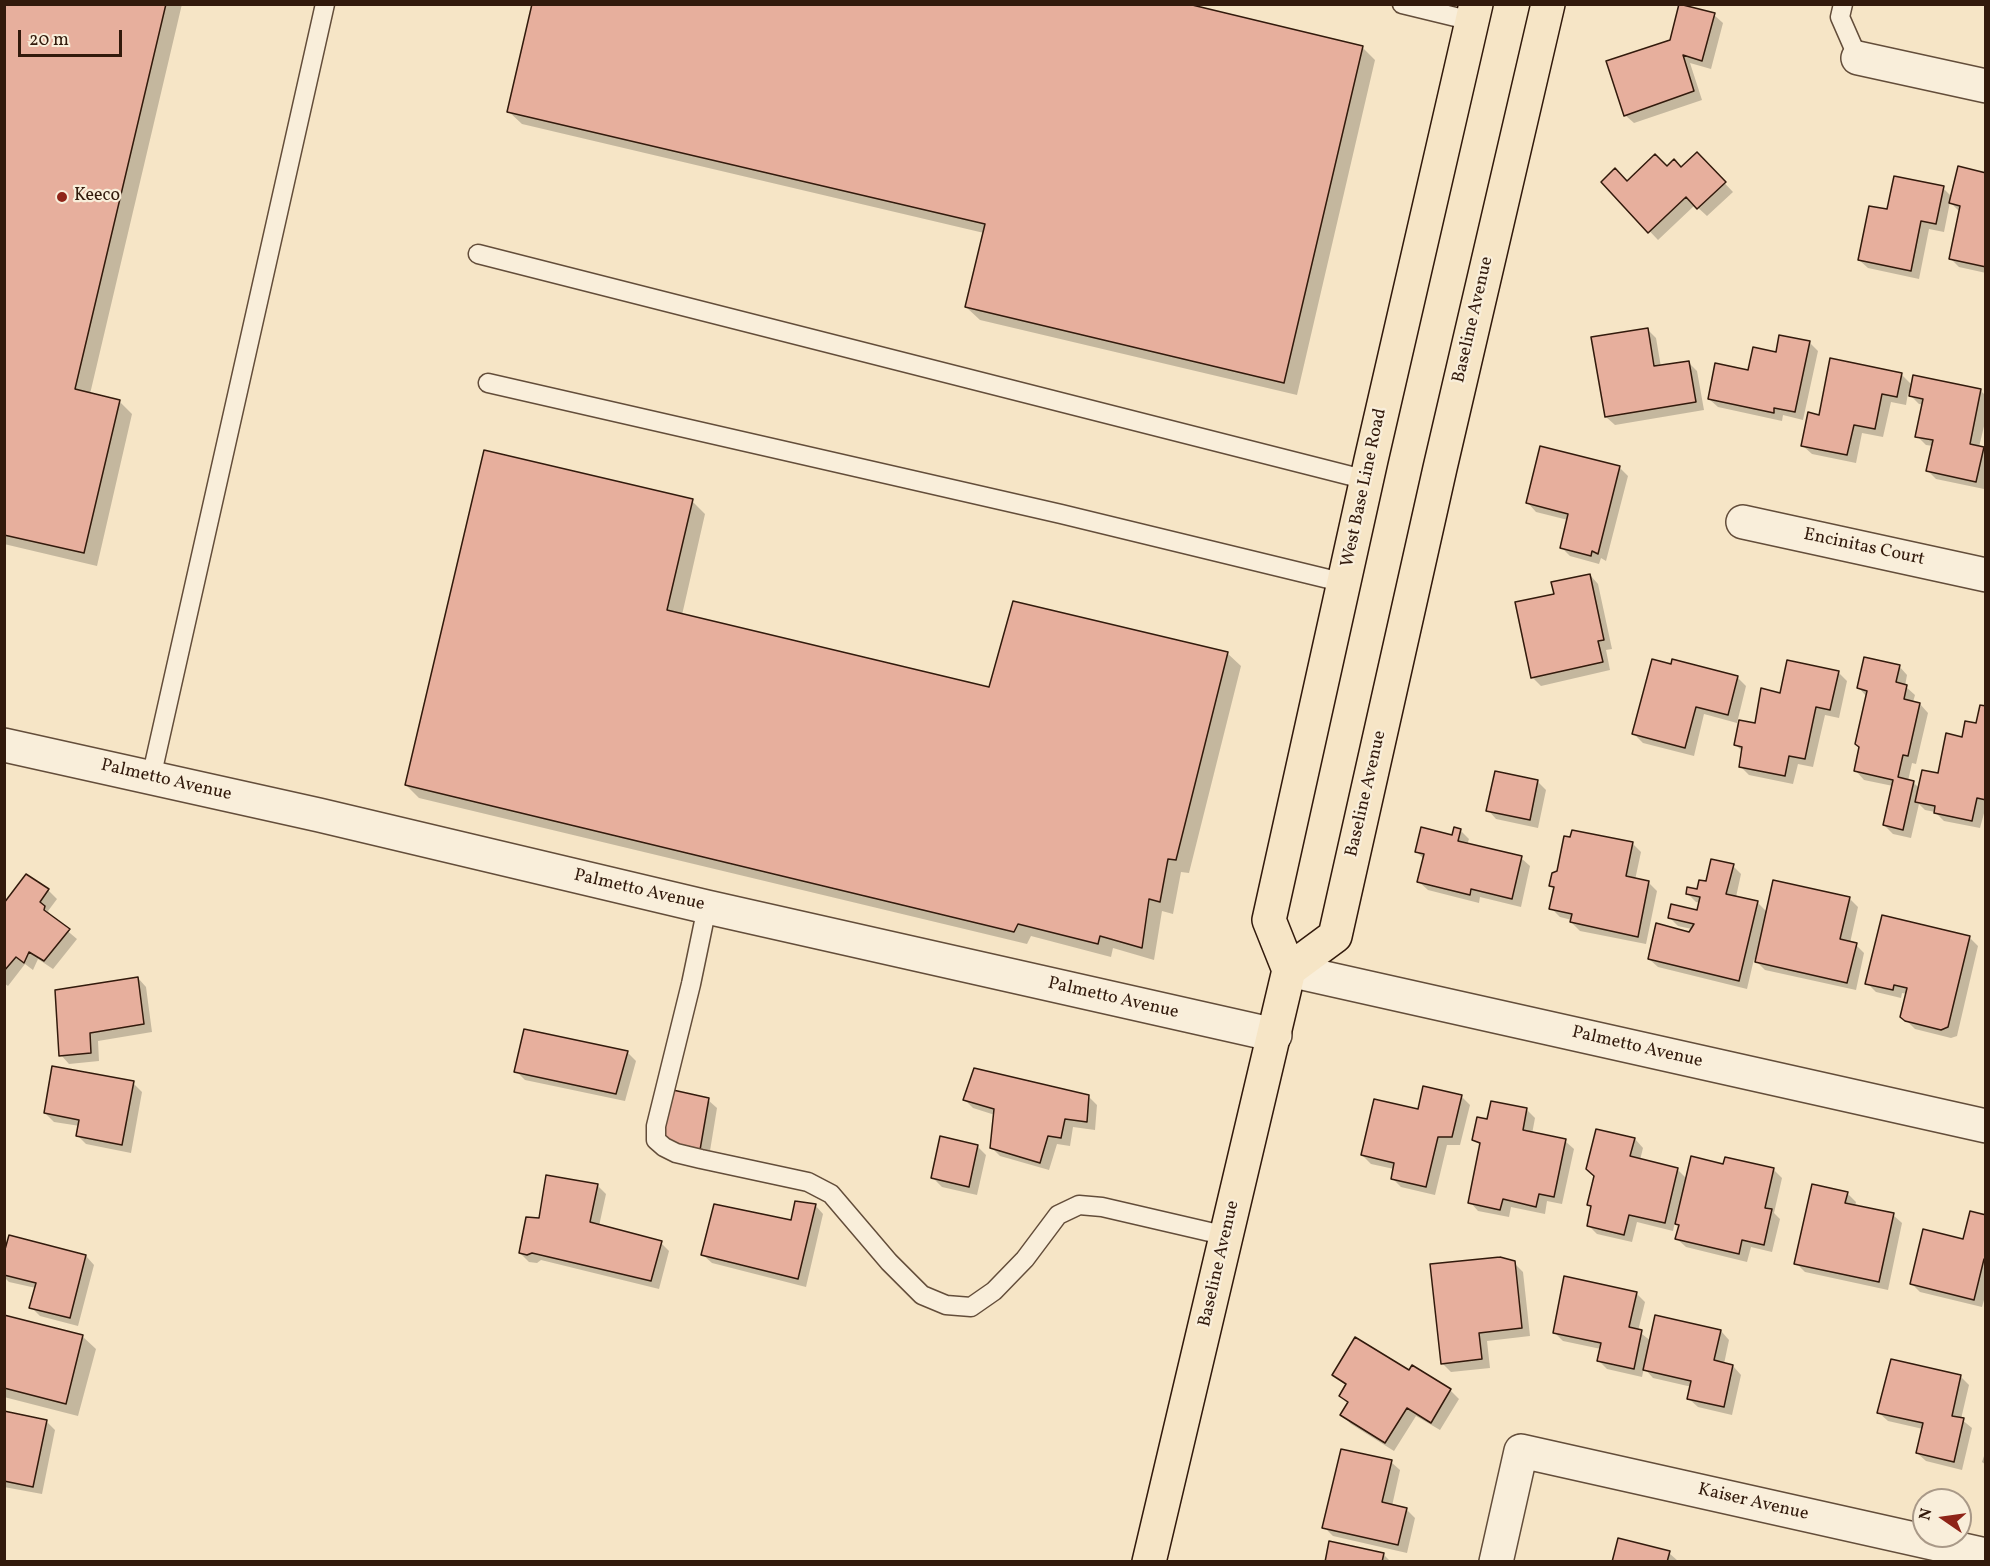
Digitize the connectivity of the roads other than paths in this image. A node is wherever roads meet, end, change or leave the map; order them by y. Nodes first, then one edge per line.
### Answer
1 (325, 4) edge
2 (1402, 4) edge
3 (1548, 4) edge
4 (1843, 4) edge
5 (1474, 13) edge
6 (1858, 58) joint
7 (1986, 86) edge
8 (478, 254) dead end
9 (488, 383) dead end
10 (1367, 480) junction
11 (1743, 522) dead end
12 (1986, 575) edge
13 (1345, 583) junction
14 (4, 744) edge
15 (150, 778) junction
16 (707, 907) junction
17 (1289, 970) junction
18 (1275, 1035) junction
19 (1986, 1126) edge
20 (1227, 1236) junction
21 (1986, 1555) edge
22 (1149, 1562) edge
23 (1496, 1562) edge

1 - 15 lane
2 - 5 lane
3 - 17 main road, Baseline Avenue
4 - 6 lane
5 - 10 main road, West Base Line Road
6 - 7 street
8 - 10 lane
9 - 13 lane
10 - 13 main road, West Base Line Road
11 - 12 street, Encinitas Court
13 - 17 main road, West Base Line Road
14 - 15 street, Palmetto Avenue
15 - 16 street, Palmetto Avenue
16 - 18 street, Palmetto Avenue
16 - 20 lane
17 - 18 main road, Baseline Avenue
17 - 19 street, Palmetto Avenue
18 - 20 main road, Baseline Avenue
20 - 22 main road, Baseline Avenue
21 - 23 street, Kaiser Avenue

